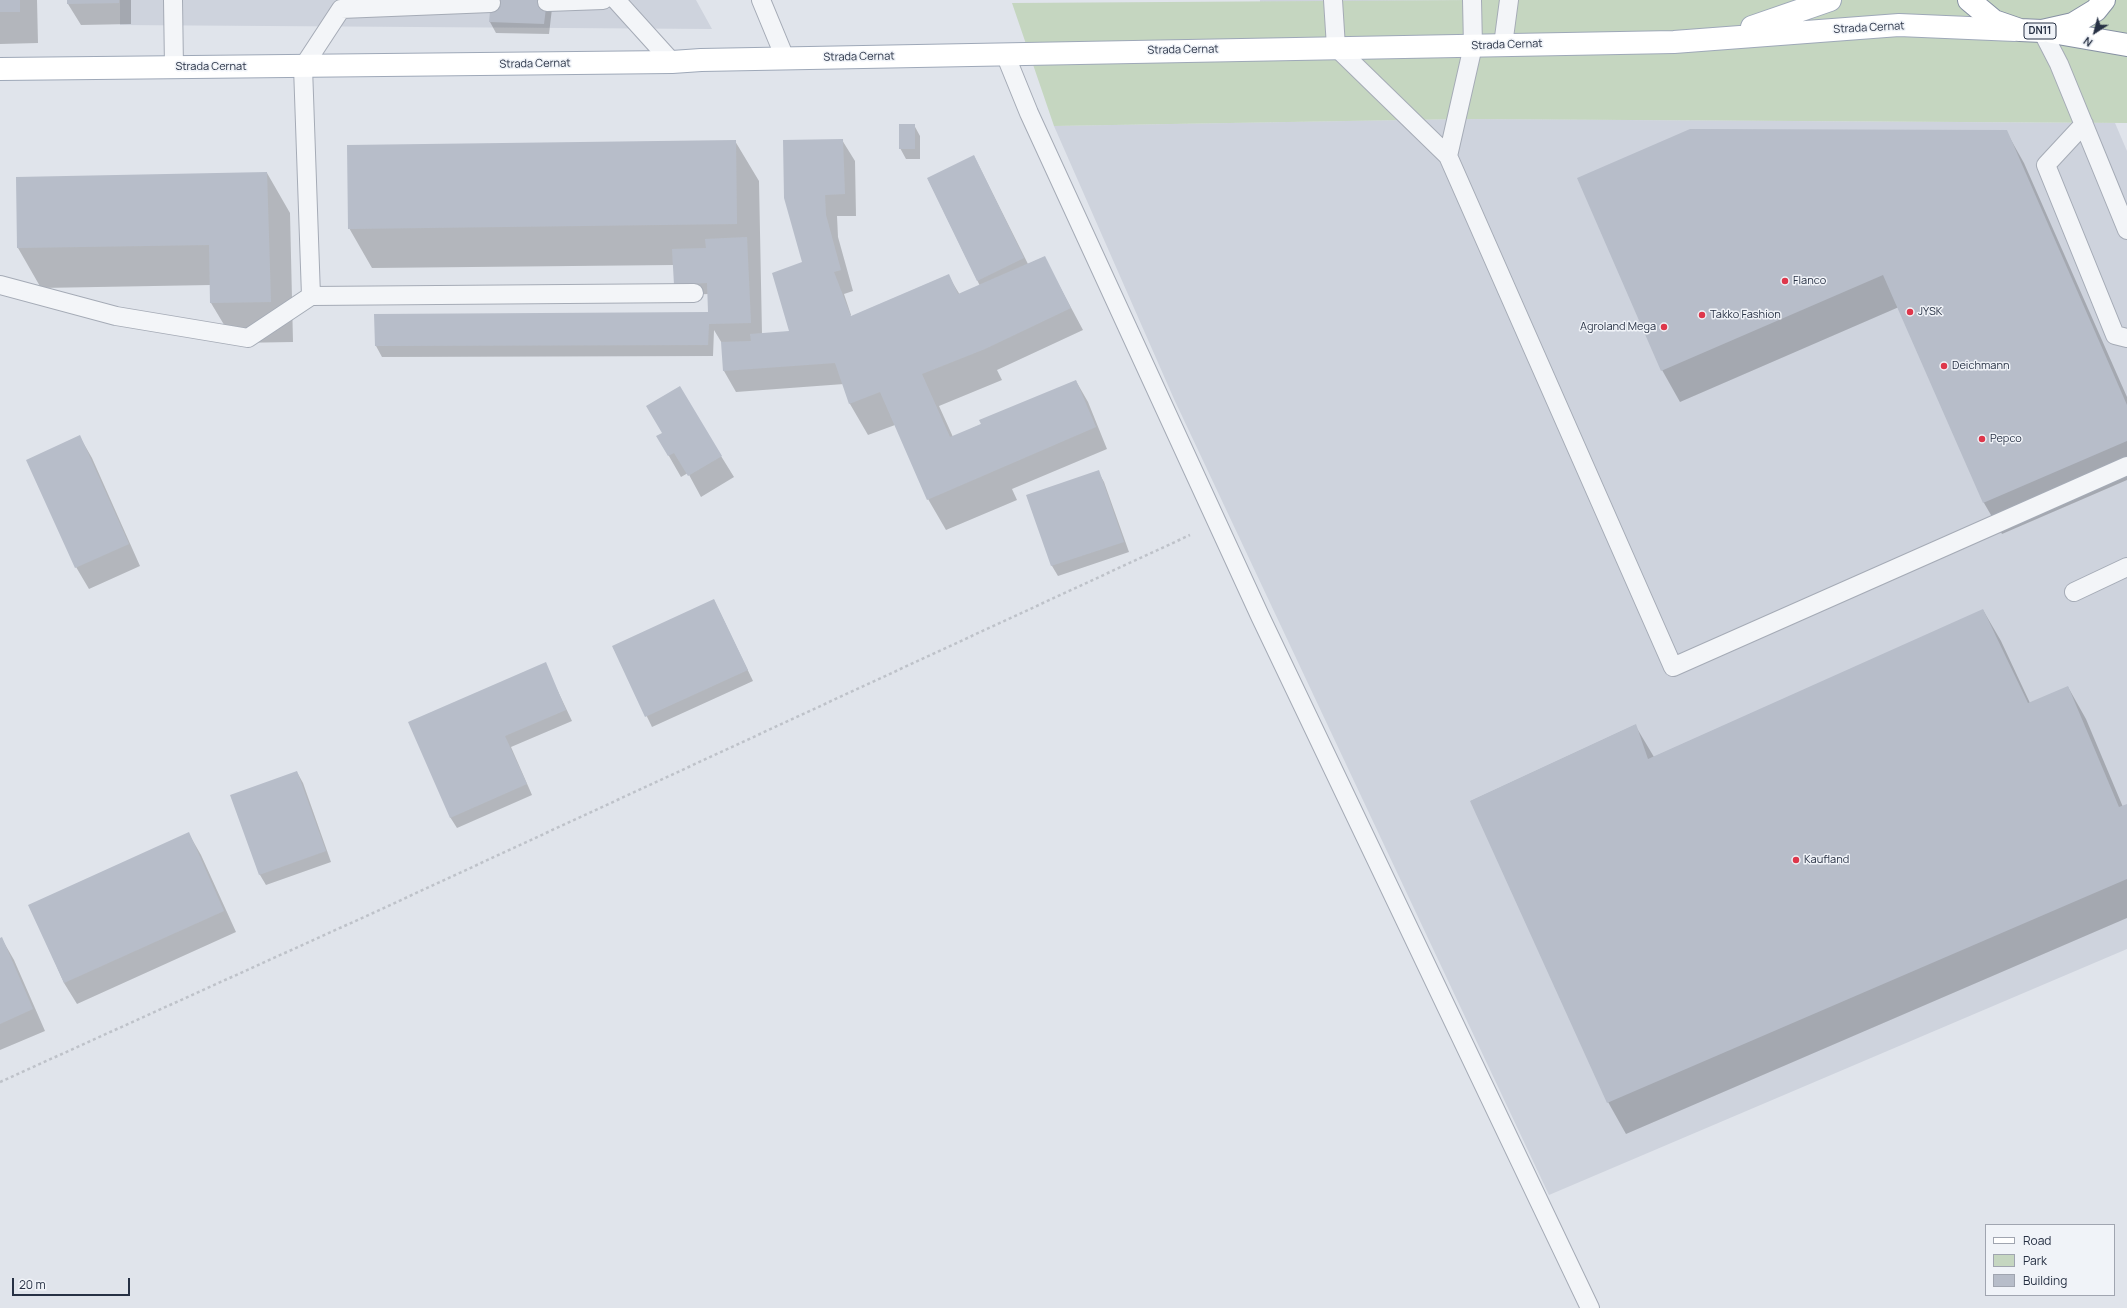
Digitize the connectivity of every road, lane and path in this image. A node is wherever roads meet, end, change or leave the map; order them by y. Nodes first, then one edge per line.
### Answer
1 (173, 0) edge
2 (602, 0) edge
3 (616, 0) edge
4 (761, 0) edge
5 (1333, 0) edge
6 (1472, 0) edge
7 (1509, 0) edge
8 (1830, 0) edge
9 (1970, 0) edge
10 (2104, 0) edge
11 (547, 2) dead end
12 (338, 3) edge
13 (491, 3) dead end
14 (2020, 30) junction
15 (2045, 31) junction
16 (1718, 38) junction
17 (1503, 45) junction
18 (2127, 45) edge
19 (1473, 46) junction
20 (1336, 48) junction
21 (1004, 54) junction
22 (785, 58) junction
23 (672, 62) junction
24 (174, 67) junction
25 (303, 68) junction
26 (0, 69) edge
27 (2084, 124) junction
28 (1448, 156) junction
29 (2127, 230) edge
30 (0, 284) edge
31 (694, 293) dead end
32 (311, 296) junction
33 (2127, 338) edge
34 (2127, 466) edge
35 (1218, 522) junction
36 (2127, 567) edge
37 (2074, 592) dead end
38 (0, 1082) edge
39 (1590, 1308) edge

1 - 24 lane
2 - 11 lane
3 - 23 lane
4 - 22 lane
5 - 20 lane
6 - 19 lane
7 - 17 lane
8 - 16 main road, Strada Cernat
9 - 14 main road, DN11
10 - 15 main road, DN11
12 - 13 lane
12 - 25 lane
14 - 15 main road, DN11
14 - 16 main road, Strada Cernat
15 - 18 main road, DN11
15 - 27 lane
16 - 17 main road, Strada Cernat
17 - 19 main road, Strada Cernat
19 - 20 main road, Strada Cernat
19 - 28 lane
20 - 21 main road, Strada Cernat
20 - 28 lane
21 - 22 main road, Strada Cernat
21 - 35 lane
22 - 23 main road, Strada Cernat
23 - 25 main road, Strada Cernat
24 - 25 main road, Strada Cernat
24 - 26 main road, Strada Cernat
25 - 32 lane
27 - 29 lane
27 - 33 lane
28 - 34 lane
30 - 32 lane
31 - 32 lane
35 - 38 path
35 - 39 lane
36 - 37 lane

